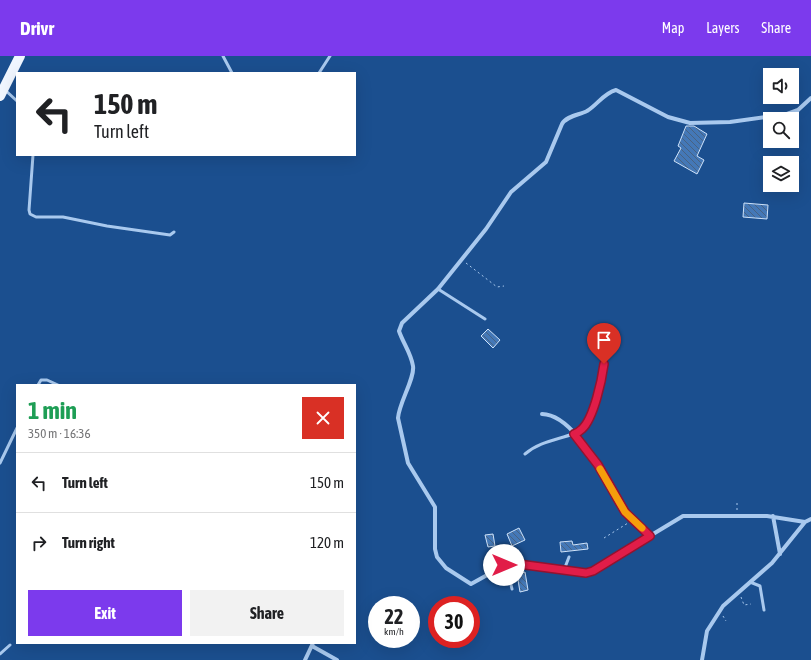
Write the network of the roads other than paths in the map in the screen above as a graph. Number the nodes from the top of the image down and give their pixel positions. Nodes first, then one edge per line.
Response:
1 (20, 56) edge
2 (223, 56) edge
3 (330, 56) edge
4 (231, 72) edge
5 (319, 72) edge
6 (2, 92) edge
7 (811, 98) edge
8 (16, 100) edge
9 (32, 156) edge
10 (174, 232) dead end
11 (438, 289) junction
12 (485, 320) dead end
13 (604, 364) dead end
14 (39, 384) edge
15 (56, 384) edge
16 (542, 414) dead end
17 (16, 430) edge
18 (574, 434) junction
19 (525, 454) dead end
20 (0, 463) edge
21 (773, 516) junction
22 (811, 519) edge
23 (805, 522) junction
24 (650, 536) junction
25 (780, 554) junction
26 (569, 557) dead end
27 (506, 564) junction
28 (564, 570) junction
29 (750, 582) junction
30 (512, 589) dead end
31 (764, 610) dead end
32 (313, 644) edge
33 (10, 645) dead end
34 (0, 654) edge
35 (305, 660) edge
36 (337, 660) edge
37 (702, 660) edge

1 - 6 main road
2 - 4 lane
3 - 5 lane
6 - 8 lane
7 - 11 street
9 - 10 lane
11 - 12 lane
11 - 27 street
13 - 18 lane
14 - 15 lane
16 - 18 street
17 - 20 lane
18 - 19 lane
18 - 24 street
21 - 23 street
21 - 24 street
21 - 25 street
22 - 23 street
23 - 25 street
24 - 28 street
25 - 29 street
26 - 28 lane
27 - 28 street
27 - 30 lane
29 - 31 lane
29 - 37 street
32 - 35 street
32 - 36 street
33 - 34 lane

